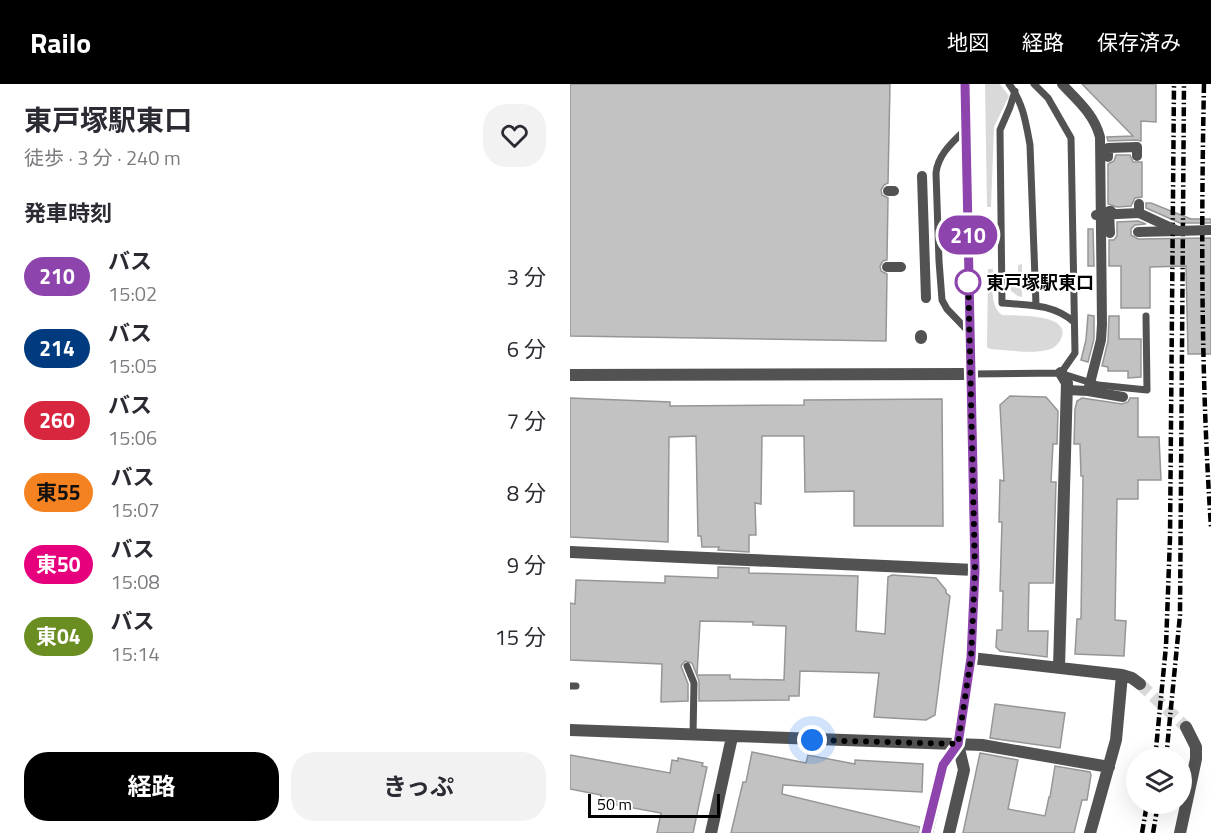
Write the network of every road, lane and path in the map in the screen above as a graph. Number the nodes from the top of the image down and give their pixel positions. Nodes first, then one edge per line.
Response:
1 (965, 84) edge
2 (1010, 84) edge
3 (1034, 84) edge
4 (1062, 84) edge
5 (1015, 91) junction
6 (966, 129) junction
7 (1134, 153) dead end
8 (1110, 154) dead end
9 (922, 176) dead end
10 (1105, 211) junction
11 (1211, 230) edge
12 (1178, 231) junction
13 (1138, 232) dead end
14 (887, 267) dead end
15 (901, 267) dead end
16 (926, 298) dead end
17 (1036, 305) junction
18 (1146, 316) dead end
19 (1074, 322) junction
20 (969, 332) junction
21 (1061, 373) junction
22 (570, 375) edge
23 (970, 375) junction
24 (1089, 388) junction
25 (1067, 390) junction
26 (1123, 397) dead end
27 (570, 552) edge
28 (975, 570) junction
29 (971, 658) junction
30 (687, 666) dead end
31 (1059, 668) junction
32 (1122, 675) junction
33 (1140, 684) tunnel mouth
34 (1186, 727) tunnel mouth
35 (570, 730) edge
36 (693, 735) junction
37 (732, 737) junction
38 (958, 744) junction
39 (1109, 767) junction
40 (711, 833) edge
41 (927, 833) edge
42 (950, 833) edge
43 (1090, 833) edge
44 (1180, 833) edge

1 - 6 street
2 - 5 lane
3 - 19 lane
4 - 10 street
5 - 17 lane
5 - 17 lane
6 - 20 street
6 - 20 lane
7 - 8 street
9 - 16 street
10 - 12 street, bridge
10 - 24 street
11 - 12 street, bridge
12 - 13 street
14 - 15 street
17 - 19 lane
18 - 24 lane
19 - 21 lane
20 - 23 street
21 - 23 lane
21 - 24 lane
21 - 25 street
22 - 23 street
23 - 28 street
24 - 25 street
24 - 26 street
25 - 31 street
27 - 28 street
28 - 29 street
29 - 31 street
29 - 38 street
30 - 36 lane
31 - 32 street
32 - 33 street
32 - 39 street
34 - 44 street
35 - 36 street
36 - 37 street
37 - 38 street
37 - 40 street
38 - 39 street
38 - 41 street
38 - 42 street
39 - 43 street

